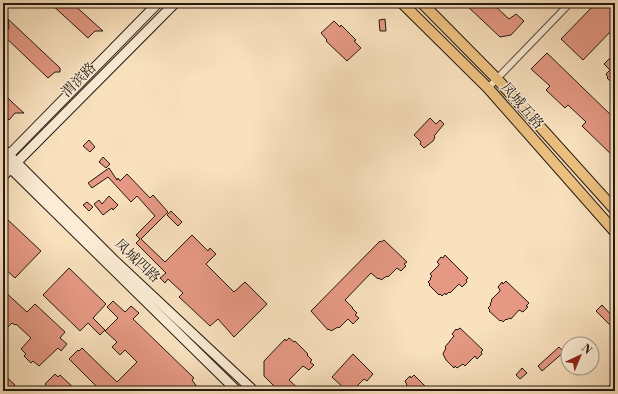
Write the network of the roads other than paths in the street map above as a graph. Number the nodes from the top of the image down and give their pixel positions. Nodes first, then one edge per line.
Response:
1 (158, 3) edge
2 (175, 3) edge
3 (402, 3) edge
4 (422, 3) edge
5 (570, 3) edge
6 (498, 80) junction
7 (488, 88) junction
8 (4, 156) edge
9 (14, 165) junction
10 (3, 176) edge
11 (615, 210) edge
12 (615, 232) edge
13 (615, 388) edge
14 (237, 391) edge
15 (254, 391) edge
16 (612, 391) edge

1 - 8 street, 渭滨路
2 - 9 street, 渭滨路
3 - 7 main road, 凤城五路
4 - 6 main road, 凤城五路
5 - 6 street
6 - 7 street
6 - 11 main road, 凤城五路
7 - 12 main road, 凤城五路
8 - 9 street, 凤城四路
9 - 10 street, 渭滨路
9 - 14 street, 凤城四路
9 - 15 street, 凤城四路
13 - 16 main road

